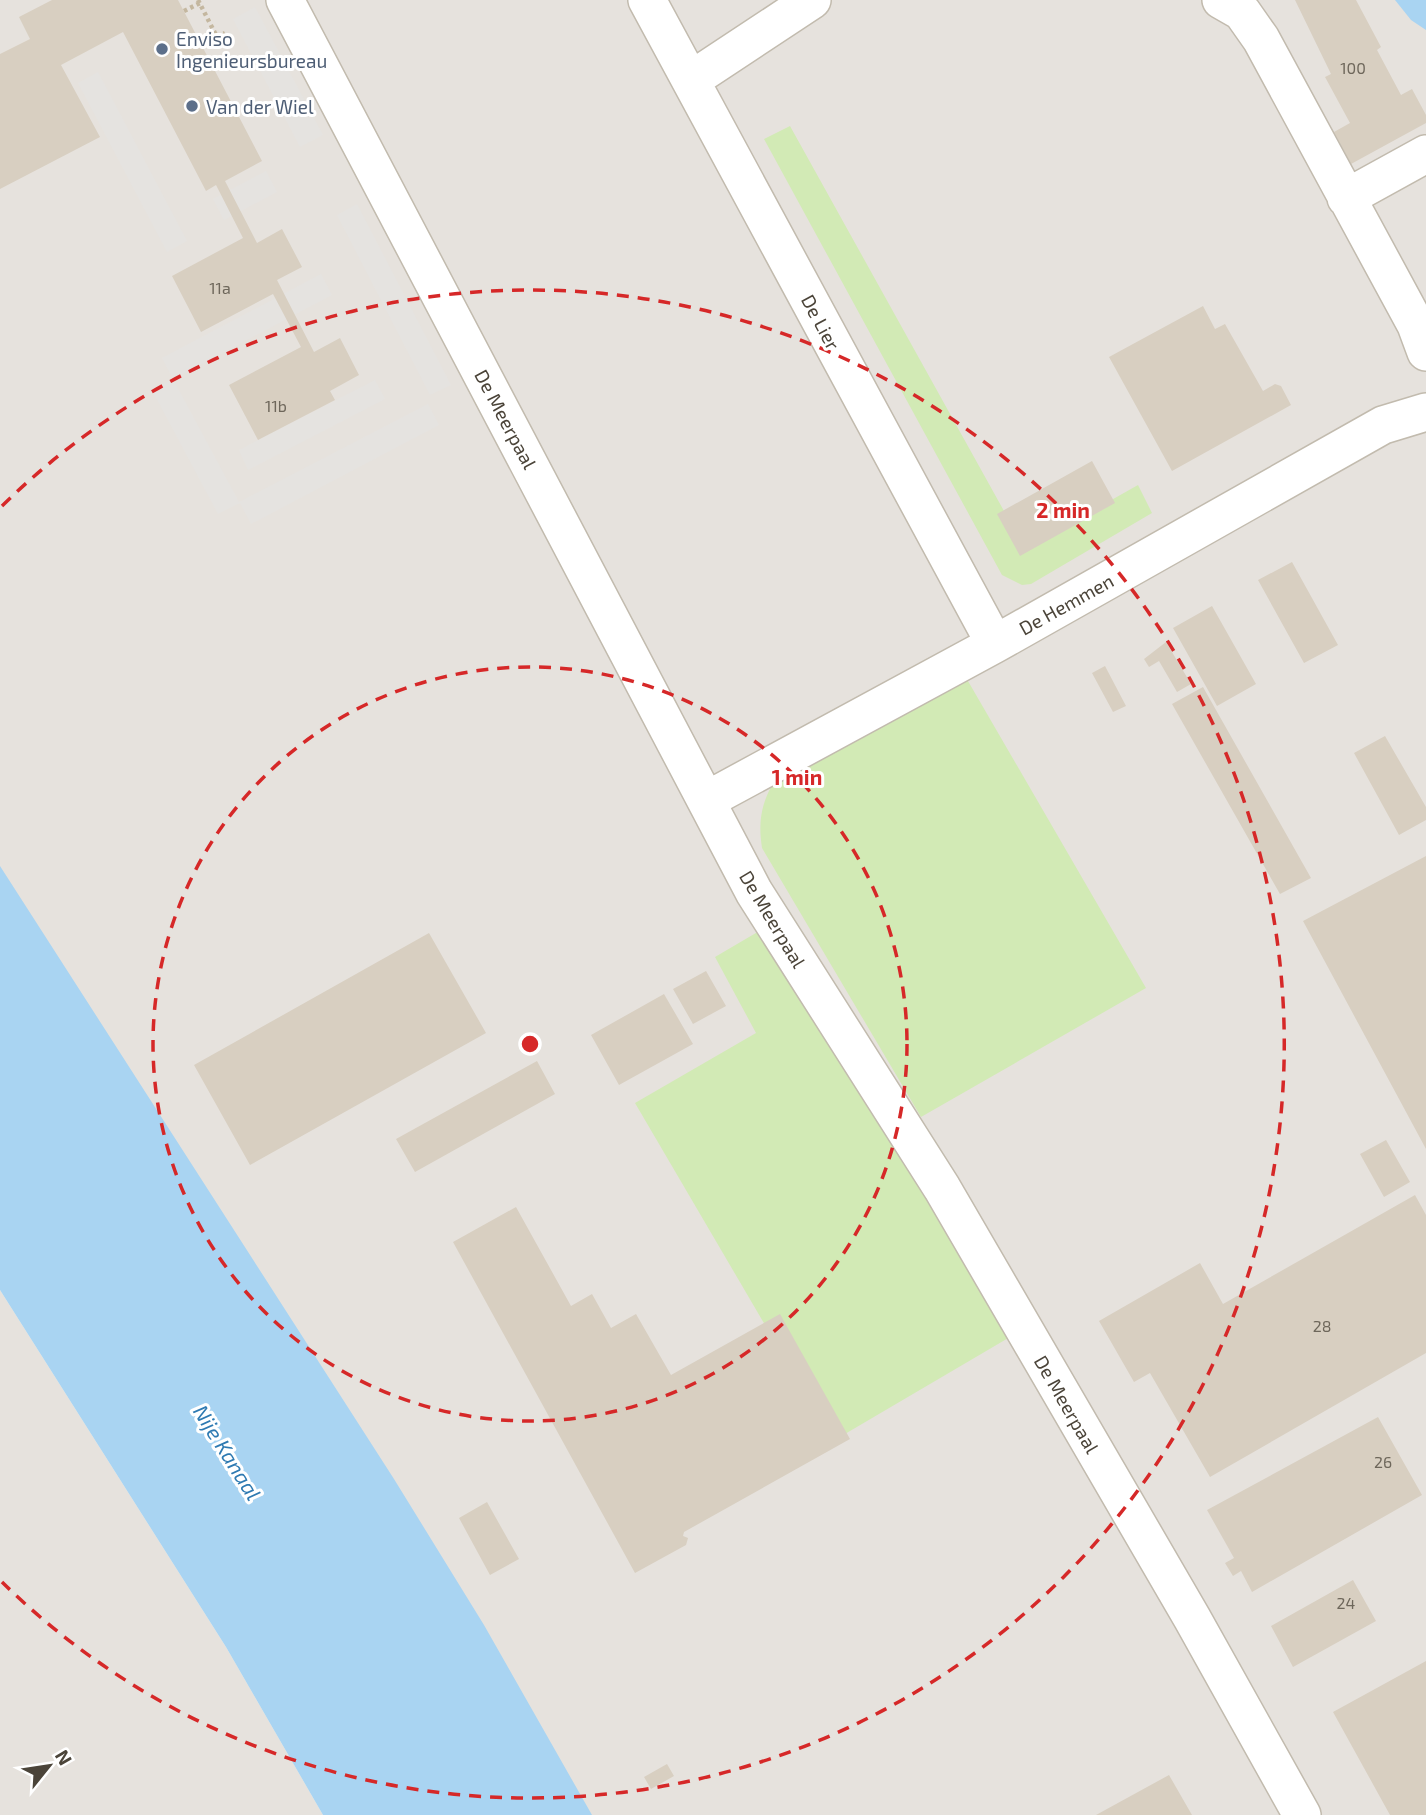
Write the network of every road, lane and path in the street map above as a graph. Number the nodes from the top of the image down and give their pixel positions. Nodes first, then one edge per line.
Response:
1 (285, 0) edge
2 (647, 0) edge
3 (812, 0) edge
4 (199, 2) edge
5 (1238, 4) edge
6 (184, 11) dead end
7 (225, 33) dead end
8 (691, 80) junction
9 (1426, 154) edge
10 (1346, 198) junction
11 (1426, 352) edge
12 (1426, 412) edge
13 (995, 644) junction
14 (707, 800) junction
15 (1302, 1815) edge

1 - 14 street, De Meerpaal
2 - 8 street, De Lier
3 - 8 street
4 - 6 path
4 - 7 path
5 - 10 street
8 - 13 street, De Lier
9 - 10 street
10 - 11 street
12 - 13 street, De Hemmen
13 - 14 street, De Hemmen
14 - 15 street, De Meerpaal

